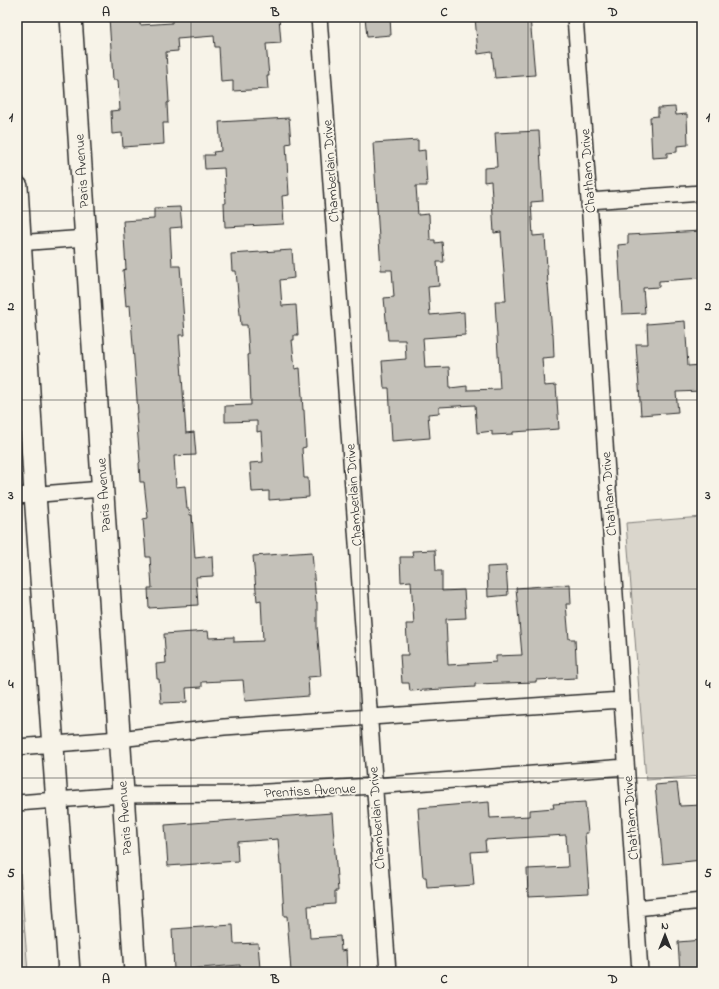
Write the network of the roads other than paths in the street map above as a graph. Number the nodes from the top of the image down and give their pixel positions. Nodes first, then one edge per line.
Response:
1 (71, 17) edge
2 (318, 17) edge
3 (575, 17) edge
4 (17, 187) edge
5 (702, 193) edge
6 (589, 201) junction
7 (86, 238) junction
8 (19, 242) edge
9 (102, 490) junction
10 (26, 495) edge
11 (622, 700) junction
12 (369, 717) junction
13 (119, 739) junction
14 (52, 744) junction
15 (17, 746) edge
16 (626, 767) junction
17 (374, 786) junction
18 (122, 795) junction
19 (56, 800) junction
20 (17, 803) edge
21 (702, 901) edge
22 (636, 908) junction
23 (69, 972) edge
24 (135, 972) edge
25 (388, 972) edge
26 (640, 972) edge

1 - 7 street, Paris Avenue
2 - 12 street, Chamberlain Drive
3 - 6 street, Chatham Drive
4 - 8 street
5 - 6 street
6 - 11 street, Chatham Drive
7 - 8 street
7 - 9 street, Paris Avenue
8 - 10 street
9 - 10 street
9 - 13 street, Paris Avenue
10 - 14 street
11 - 12 street
11 - 16 street, Chatham Drive
12 - 13 street
12 - 17 street, Chamberlain Drive
13 - 14 street
13 - 18 street, Paris Avenue
14 - 15 street
14 - 19 street
16 - 17 street, Prentiss Avenue
16 - 22 street, Chatham Drive
17 - 18 street, Prentiss Avenue
17 - 25 street, Chamberlain Drive
18 - 19 street, Prentiss Avenue
18 - 24 street, Paris Avenue
19 - 20 street, Prentiss Avenue
19 - 23 street
21 - 22 street
22 - 26 street, Chatham Drive

